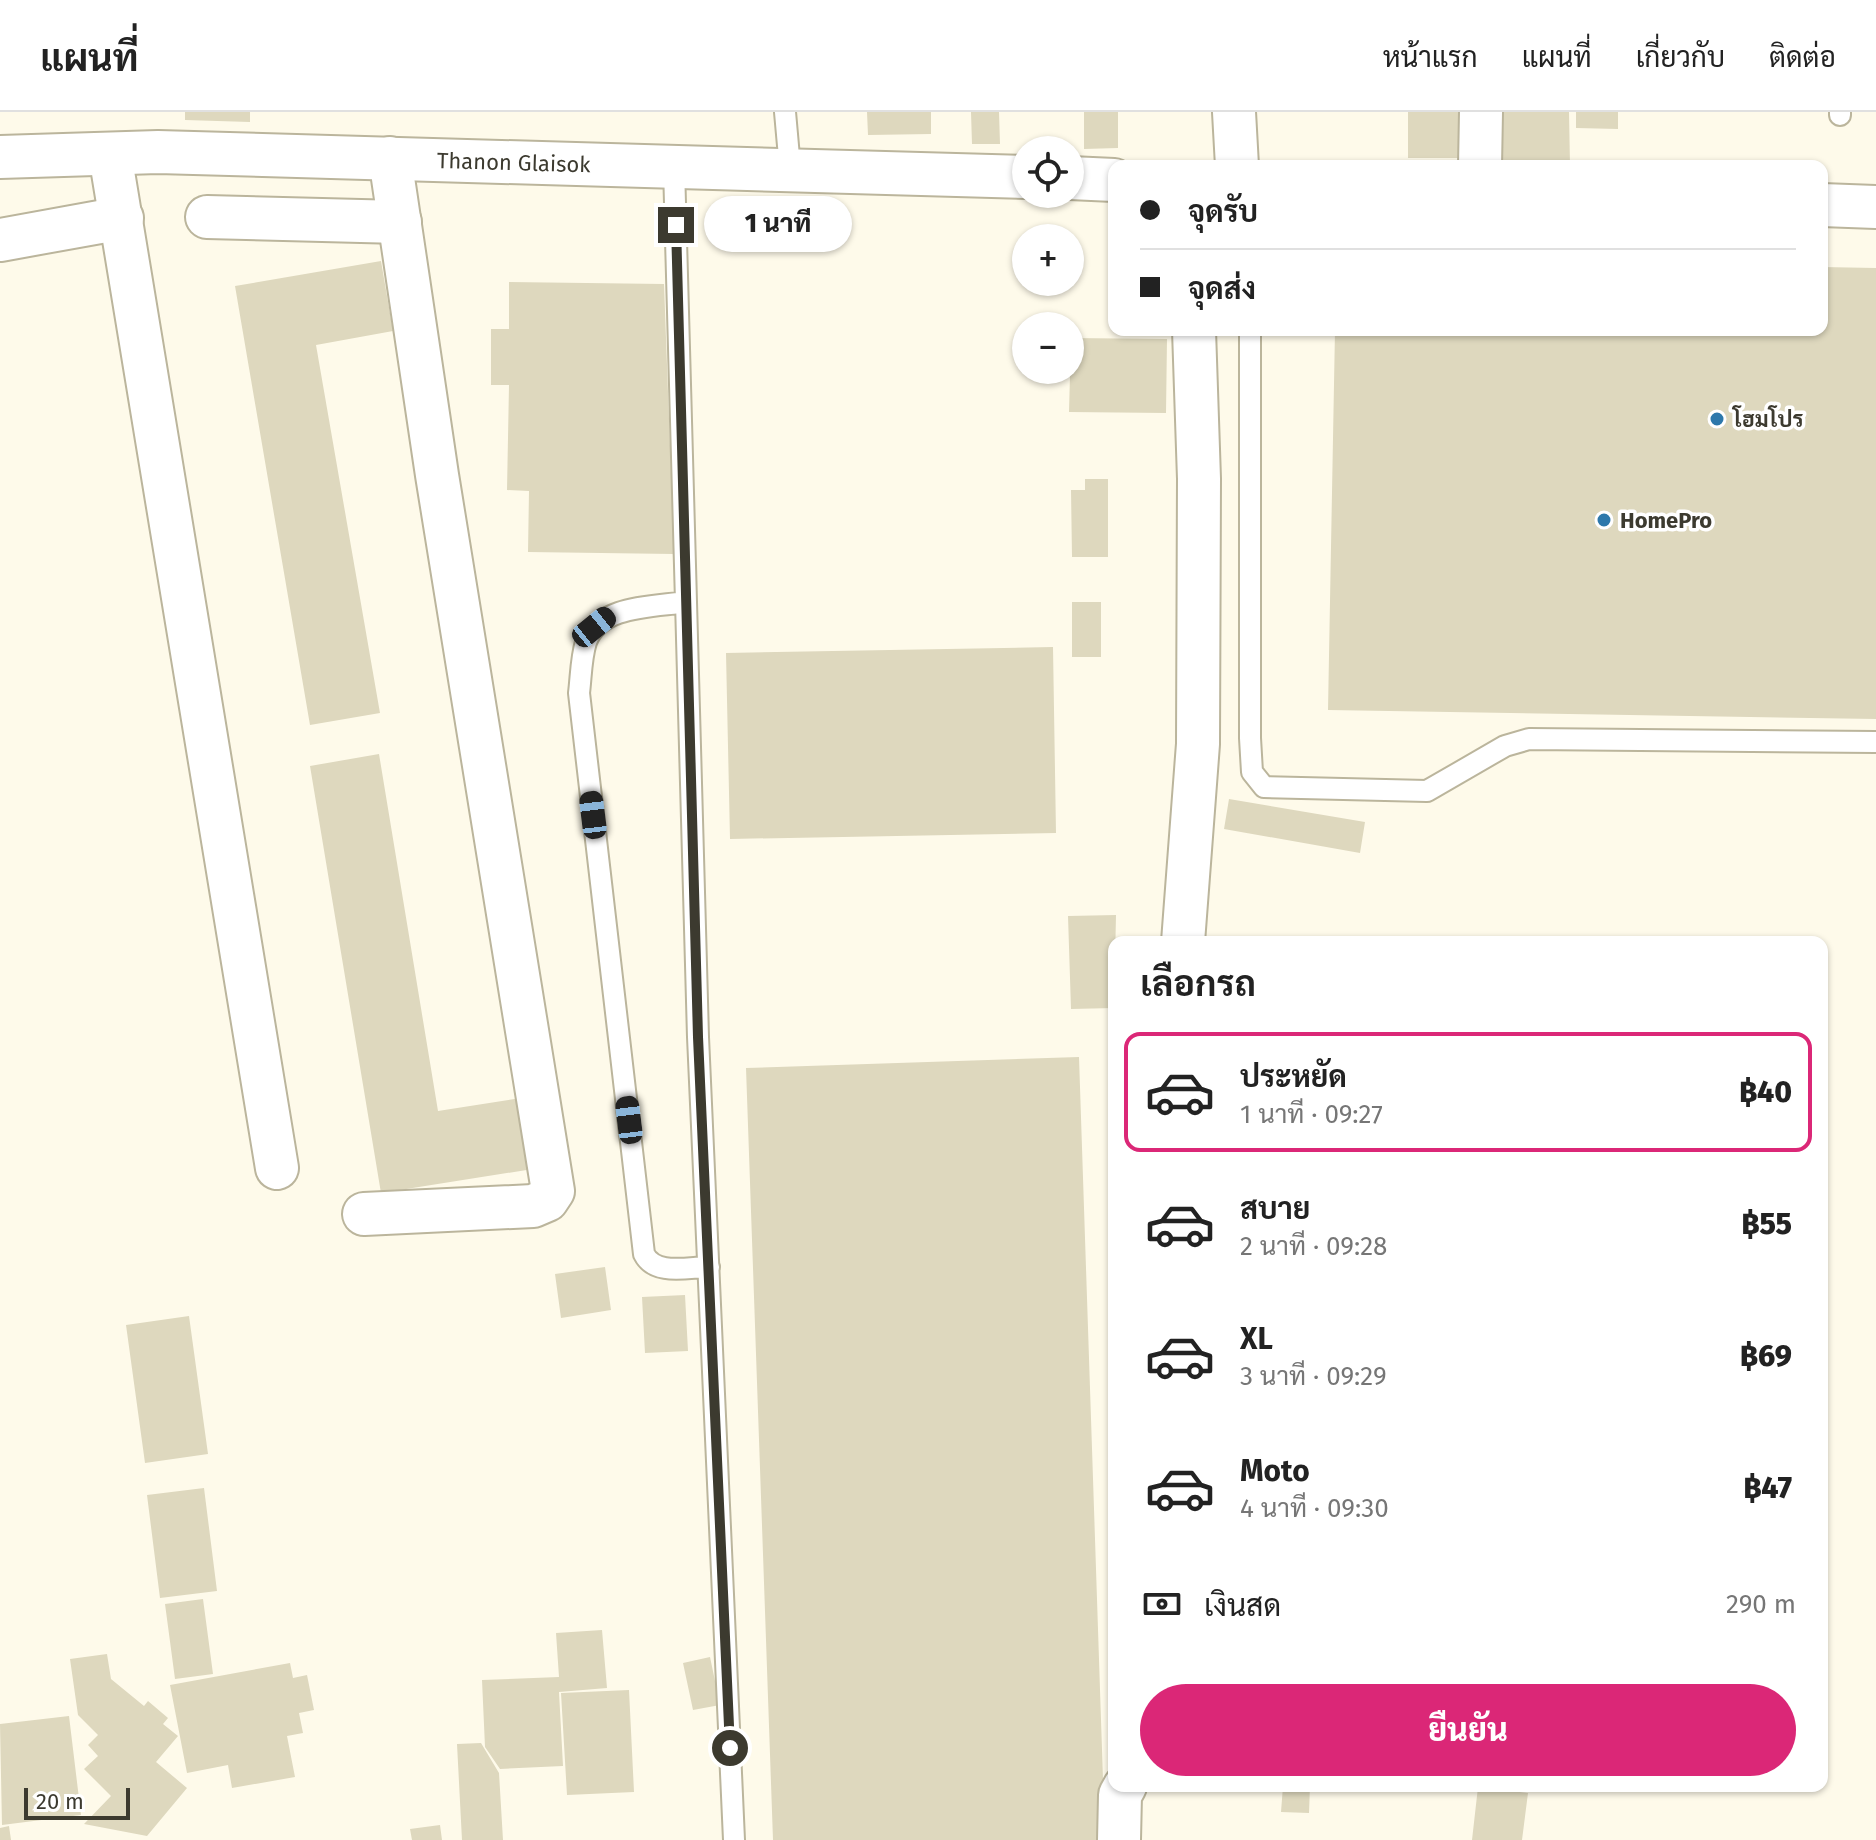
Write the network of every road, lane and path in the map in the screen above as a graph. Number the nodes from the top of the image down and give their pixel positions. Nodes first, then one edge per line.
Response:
1 (785, 112) edge
2 (1234, 112) edge
3 (1481, 112) edge
4 (110, 154) junction
5 (0, 157) edge
6 (390, 158) junction
7 (1237, 160) edge
8 (1480, 160) edge
9 (674, 167) junction
10 (790, 168) junction
11 (1012, 176) edge
12 (1084, 179) edge
13 (1108, 180) edge
14 (1828, 205) edge
15 (1876, 207) edge
16 (207, 217) dead end
17 (122, 218) junction
18 (400, 222) junction
19 (0, 240) edge
20 (1194, 336) edge
21 (1250, 336) edge
22 (686, 602) junction
23 (1876, 742) edge
24 (1183, 936) edge
25 (277, 1168) dead end
26 (364, 1214) dead end
27 (709, 1267) junction
28 (1122, 1792) edge
29 (734, 1840) edge
30 (1119, 1840) edge

1 - 10 lane
2 - 7 street
3 - 8 street
4 - 5 street, Thanon Glaisok
4 - 6 street, Thanon Glaisok
4 - 17 street
6 - 9 street, Thanon Glaisok
6 - 18 street
9 - 10 street, Thanon Glaisok
9 - 22 lane
10 - 11 street, Thanon Glaisok
12 - 13 street
14 - 15 street
16 - 18 street
17 - 19 street
17 - 25 street
18 - 26 street
20 - 24 street
21 - 23 lane
22 - 27 lane
22 - 27 lane
27 - 29 lane
28 - 30 street

